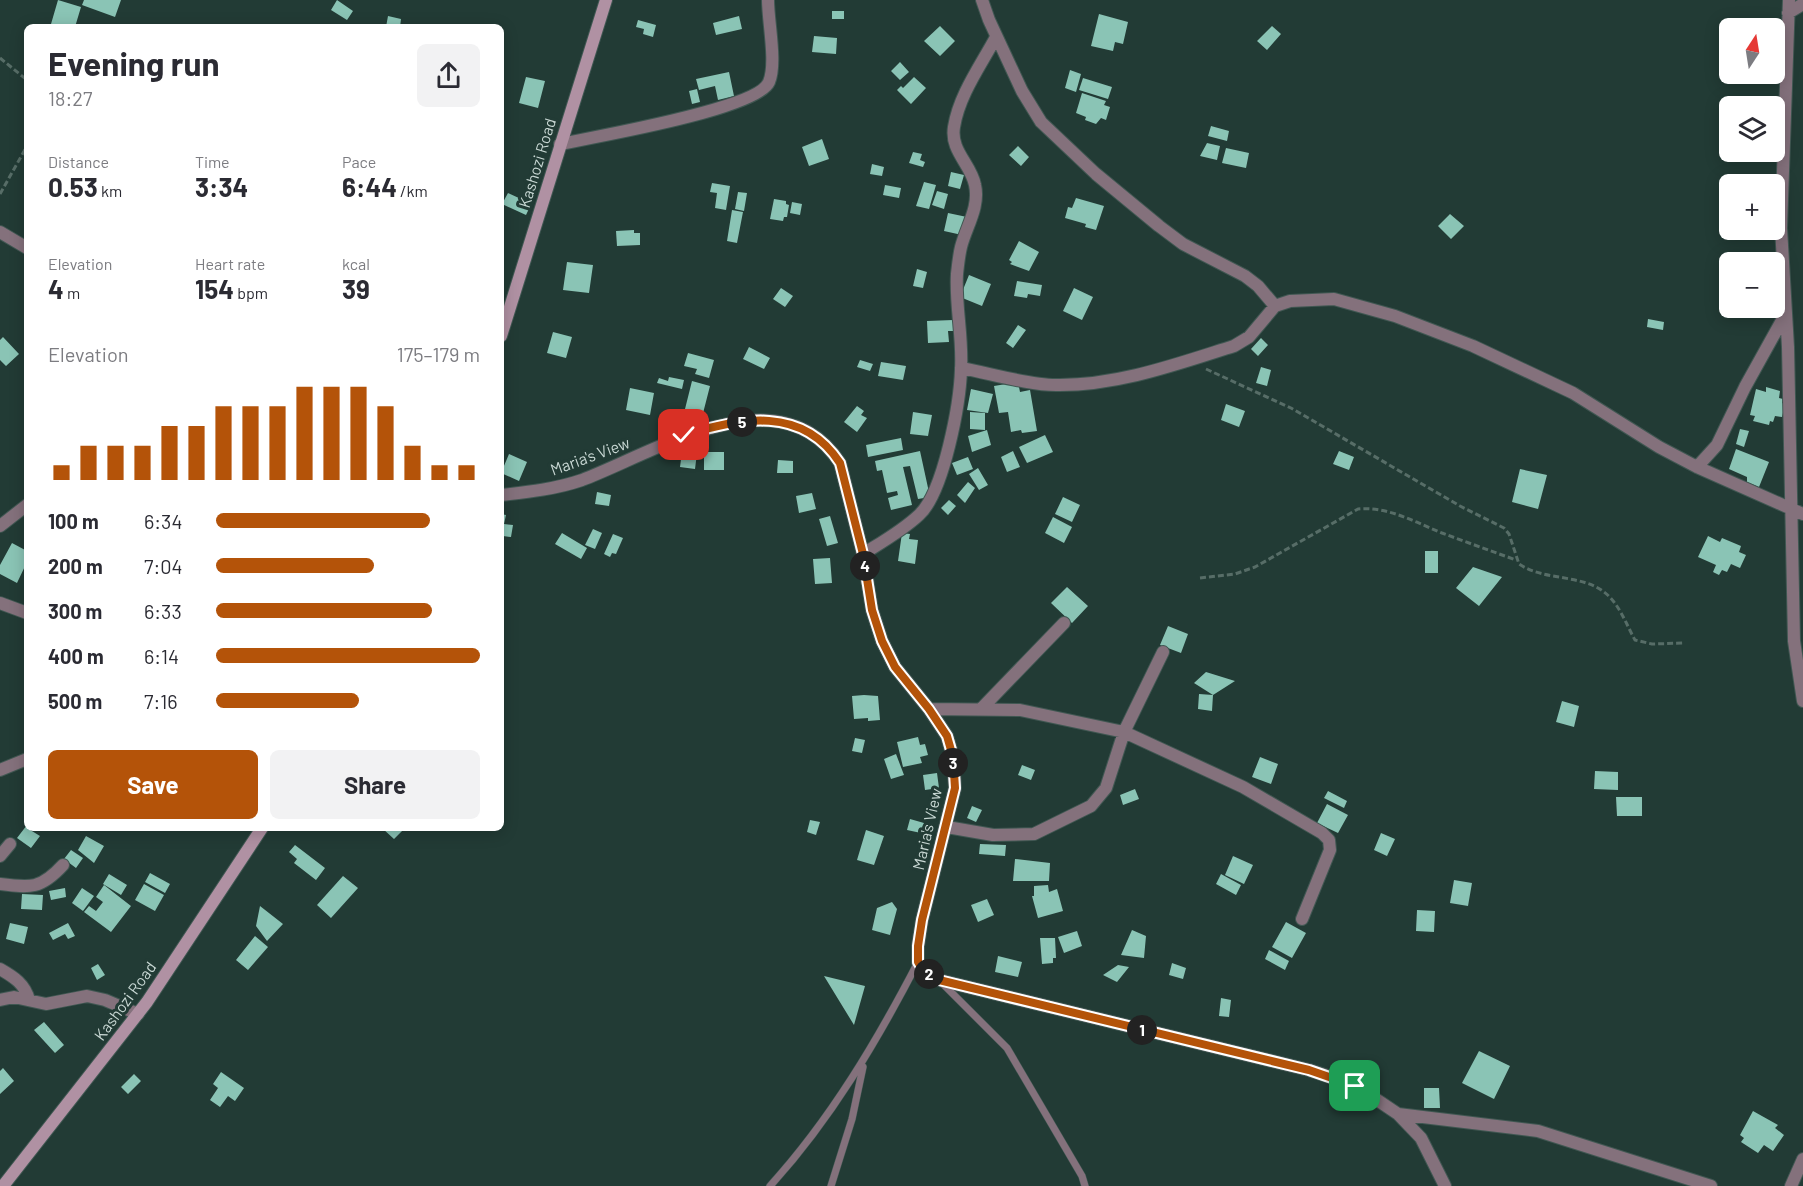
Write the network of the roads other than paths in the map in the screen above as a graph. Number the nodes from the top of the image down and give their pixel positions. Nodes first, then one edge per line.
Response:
1 (606, 0) edge
2 (768, 0) edge
3 (982, 0) edge
4 (1803, 4) edge
5 (1789, 6) edge
6 (996, 37) junction
7 (560, 144) junction
8 (0, 232) edge
9 (24, 246) edge
10 (1782, 252) edge
11 (1275, 306) junction
12 (1785, 314) edge
13 (1783, 318) edge
14 (504, 326) edge
15 (961, 368) junction
16 (1697, 468) junction
17 (504, 495) edge
18 (24, 507) edge
19 (1790, 508) junction
20 (1803, 514) edge
21 (0, 526) edge
22 (863, 554) junction
23 (0, 603) edge
24 (24, 612) edge
25 (1064, 623) dead end
26 (1163, 652) dead end
27 (1803, 701) edge
28 (982, 708) junction
29 (929, 709) junction
30 (1124, 732) junction
31 (24, 760) edge
32 (0, 770) edge
33 (946, 827) junction
34 (260, 831) edge
35 (10, 844) dead end
36 (0, 856) edge
37 (63, 865) dead end
38 (0, 884) edge
39 (1302, 919) dead end
40 (918, 962) junction
41 (0, 969) edge
42 (939, 980) junction
43 (0, 1000) edge
44 (29, 1000) junction
45 (138, 1014) junction
46 (864, 1062) junction
47 (1398, 1114) junction
48 (1803, 1159) edge
49 (3, 1186) edge
50 (770, 1186) edge
51 (831, 1186) edge
52 (1085, 1186) edge
53 (1445, 1186) edge
54 (1712, 1186) edge
55 (1791, 1186) edge

1 - 7 main road, Kashozi Road
2 - 7 street
3 - 6 street
4 - 5 street
5 - 10 street
6 - 11 street
6 - 15 street
7 - 14 main road, Kashozi Road
8 - 9 street
11 - 15 street
11 - 16 street
12 - 19 street
13 - 16 street
15 - 22 street
16 - 19 street
17 - 22 street, Maria's View
18 - 21 street
19 - 20 street
19 - 27 street
22 - 29 street, Maria's View
23 - 24 street
25 - 28 street
26 - 30 street
28 - 29 street
28 - 30 street
29 - 33 street, Maria's View
30 - 33 street
30 - 39 street
31 - 32 street
33 - 40 street, Maria's View
34 - 45 main road, Kashozi Road
35 - 36 street
37 - 38 street
40 - 42 street
40 - 46 lane
41 - 44 street
42 - 47 street
42 - 52 lane
43 - 44 street
44 - 45 street
45 - 49 main road, Kashozi Road
46 - 50 lane
46 - 51 lane
47 - 53 street
47 - 54 street
48 - 55 street

